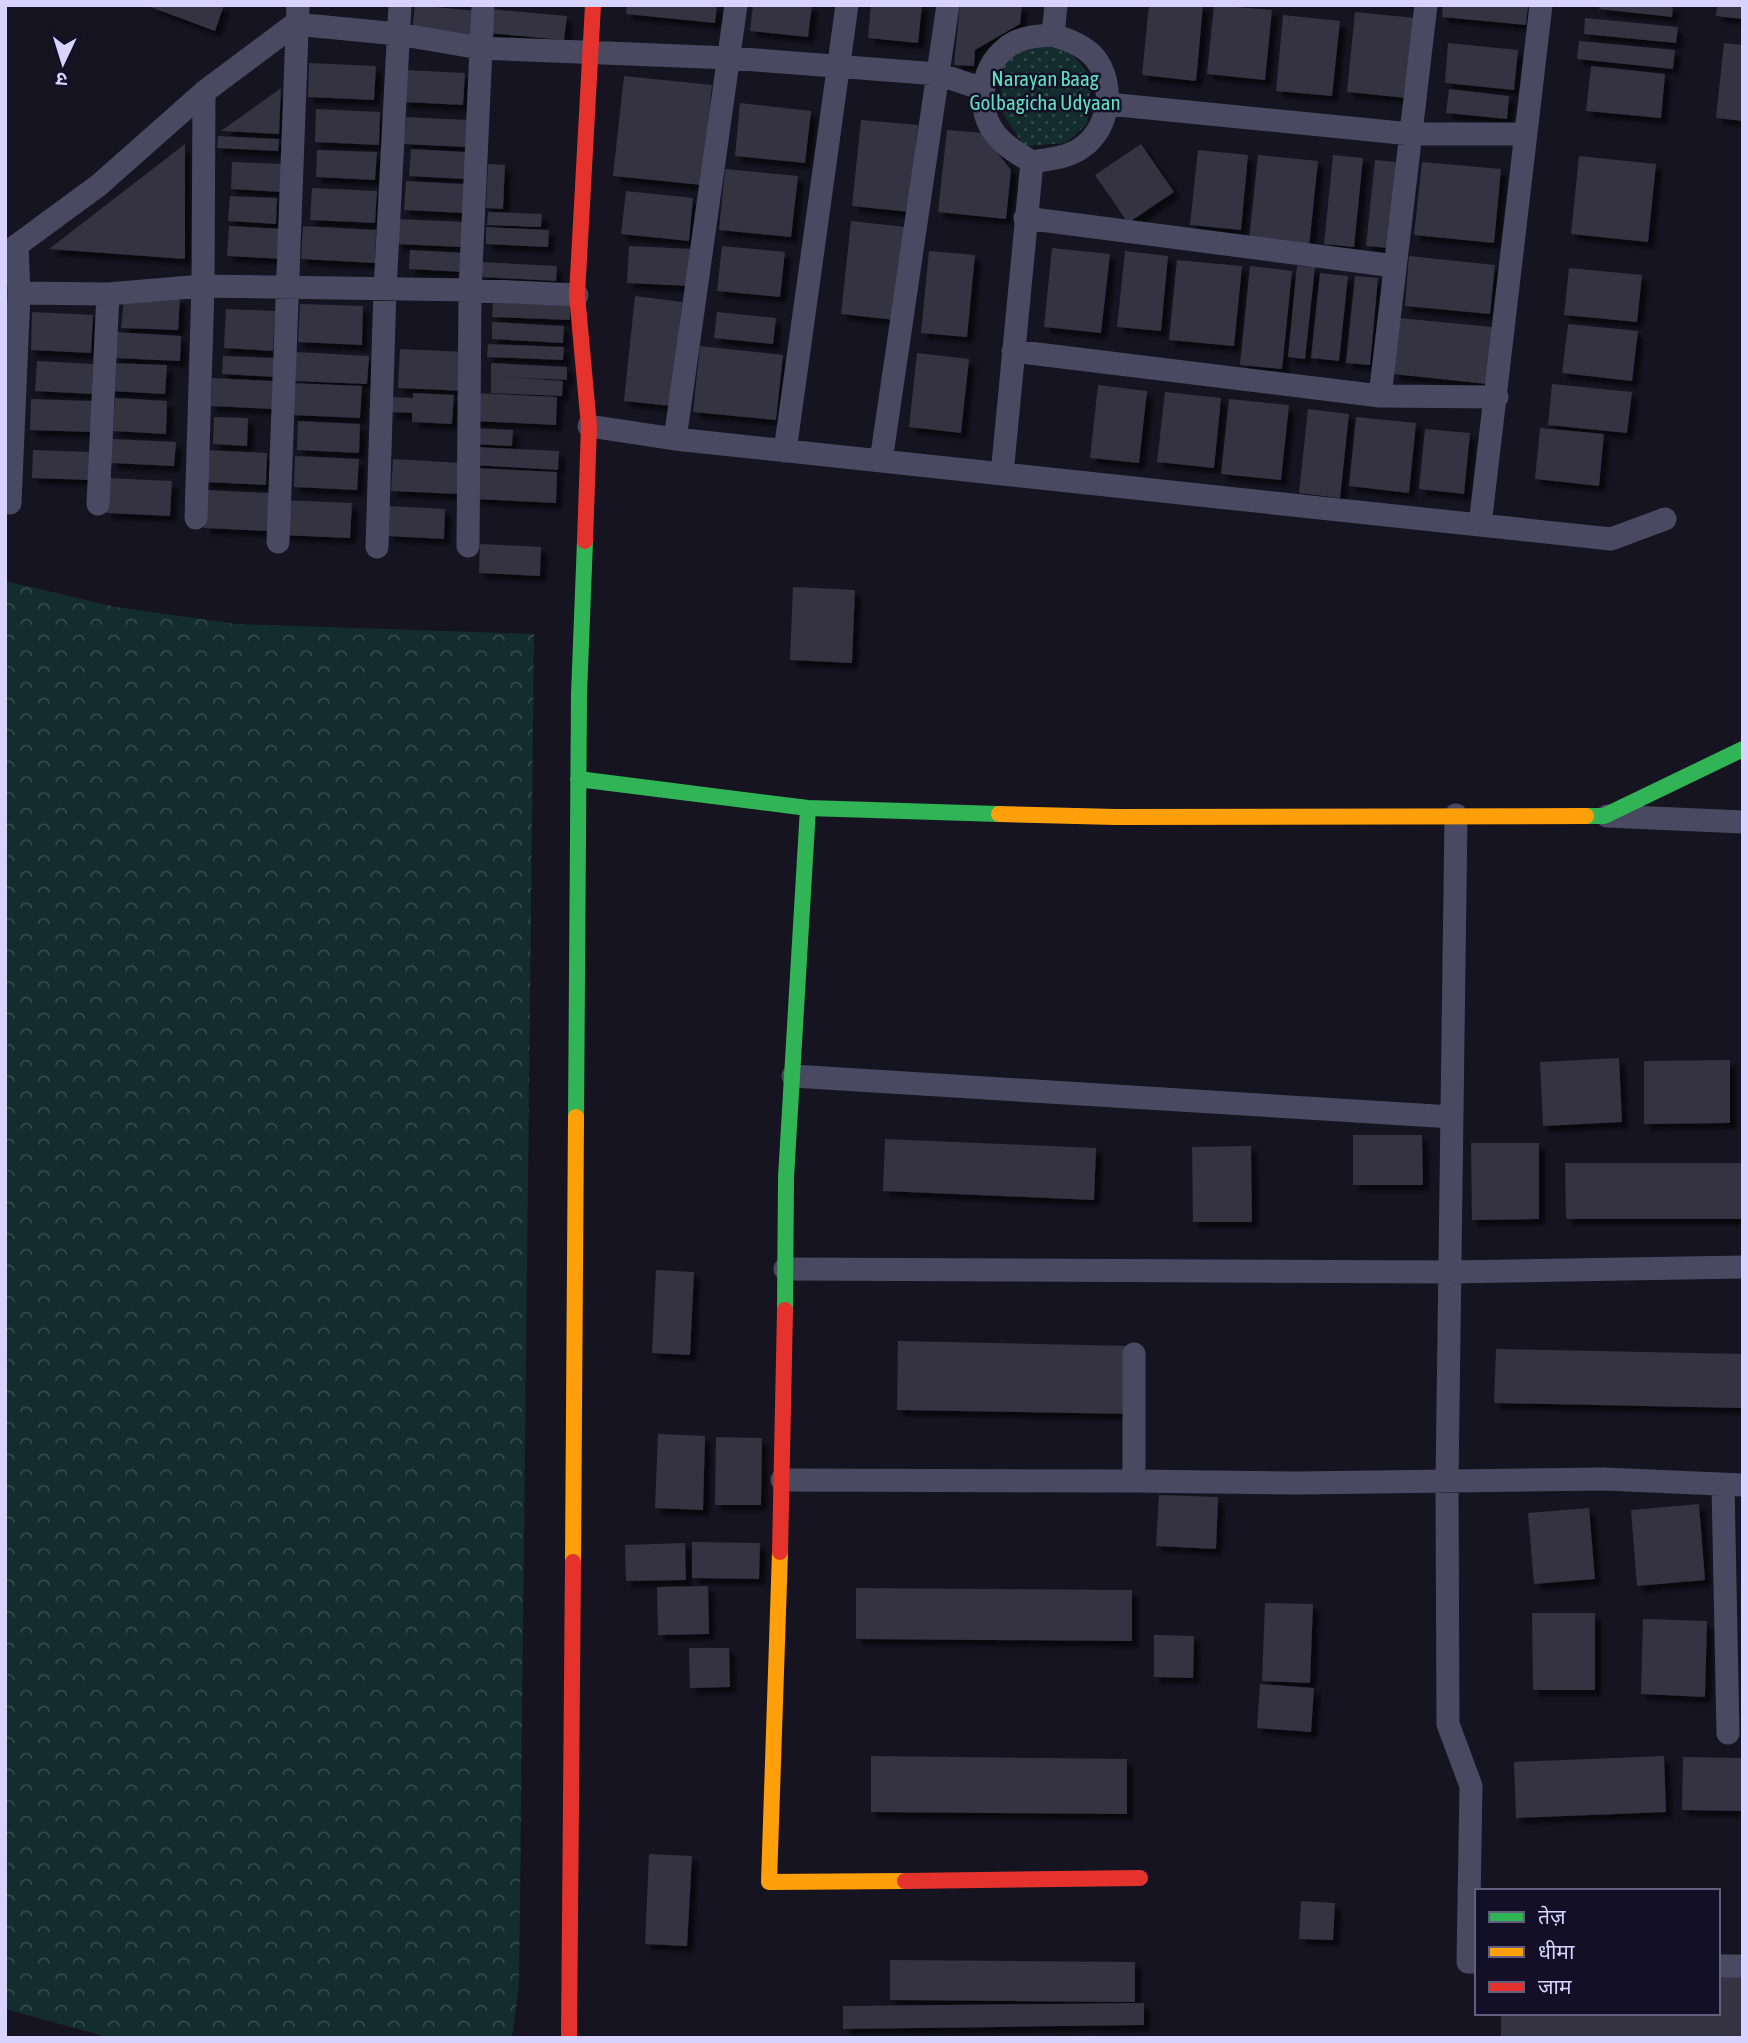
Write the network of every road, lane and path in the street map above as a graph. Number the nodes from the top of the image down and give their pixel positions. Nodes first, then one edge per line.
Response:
1 (400, 5) edge
2 (483, 5) edge
3 (593, 5) edge
4 (736, 5) edge
5 (847, 5) edge
6 (948, 5) edge
7 (1056, 5) edge
8 (1541, 5) edge
9 (1421, 6) edge
10 (296, 14) edge
11 (398, 34) junction
12 (1053, 35) junction
13 (480, 48) junction
14 (589, 52) junction
15 (730, 58) junction
16 (839, 67) junction
17 (938, 74) junction
18 (983, 89) junction
19 (204, 92) junction
20 (1108, 104) junction
21 (1411, 134) junction
22 (1525, 134) junction
23 (1032, 162) junction
24 (1025, 218) junction
25 (11, 250) edge
26 (1395, 266) junction
27 (203, 286) junction
28 (288, 287) junction
29 (385, 290) junction
30 (470, 290) junction
31 (19, 293) junction
32 (107, 294) junction
33 (577, 295) junction
34 (1013, 351) junction
35 (1380, 396) junction
36 (1497, 397) junction
37 (589, 426) junction
38 (675, 439) junction
39 (785, 451) junction
40 (881, 461) junction
41 (1002, 474) junction
42 (10, 503) dead end
43 (98, 504) dead end
44 (195, 518) dead end
45 (1665, 519) dead end
46 (1480, 525) junction
47 (278, 542) dead end
48 (468, 547) dead end
49 (377, 548) dead end
50 (1743, 749) edge
51 (578, 779) junction
52 (808, 808) junction
53 (1456, 815) junction
54 (1604, 816) junction
55 (1743, 822) edge
56 (793, 1076) junction
57 (1452, 1117) junction
58 (1743, 1267) edge
59 (785, 1269) junction
60 (1450, 1272) junction
61 (1134, 1354) dead end
62 (782, 1480) junction
63 (1134, 1481) junction
64 (1447, 1482) junction
65 (1733, 1485) edge
66 (1728, 1733) dead end
67 (1140, 1878) dead end
68 (1475, 1962) edge
69 (1720, 1966) edge
70 (1743, 1966) edge
71 (569, 2038) edge

1 - 11 street
2 - 13 street
3 - 14 street
4 - 15 street
5 - 16 street
6 - 17 street
7 - 12 street
8 - 22 street
9 - 21 street
10 - 11 street
10 - 19 street
10 - 28 street
11 - 13 street
11 - 29 street
12 - 18 street
12 - 20 street
13 - 14 street
13 - 30 street
14 - 15 street
14 - 33 street
15 - 16 street
15 - 38 street
16 - 17 street
16 - 39 street
17 - 18 street
17 - 40 street
18 - 23 street
19 - 25 street
19 - 27 street
20 - 21 street
20 - 23 street
21 - 22 street
21 - 26 street
22 - 36 street
23 - 24 street
24 - 26 street
24 - 34 street
25 - 31 street
26 - 35 street
27 - 28 street
27 - 32 street
27 - 44 street
28 - 29 street
28 - 47 street
29 - 30 street
29 - 49 street
30 - 33 street
30 - 48 street
31 - 32 street
31 - 42 street
32 - 43 street
33 - 37 street
34 - 35 street
34 - 41 street
35 - 36 street
36 - 46 street
37 - 38 street
37 - 51 street
38 - 39 street
39 - 40 street
40 - 41 street
41 - 46 street
45 - 46 street
50 - 54 street
51 - 52 street
51 - 71 street
52 - 53 street
52 - 56 street
53 - 54 street
53 - 57 street
54 - 55 street
56 - 57 street
56 - 59 street
57 - 60 street
58 - 60 street
59 - 60 street
59 - 62 street
60 - 64 street
61 - 63 street
62 - 63 street
62 - 67 street
63 - 64 street
64 - 65 street
64 - 68 street
65 - 66 street
69 - 70 street

